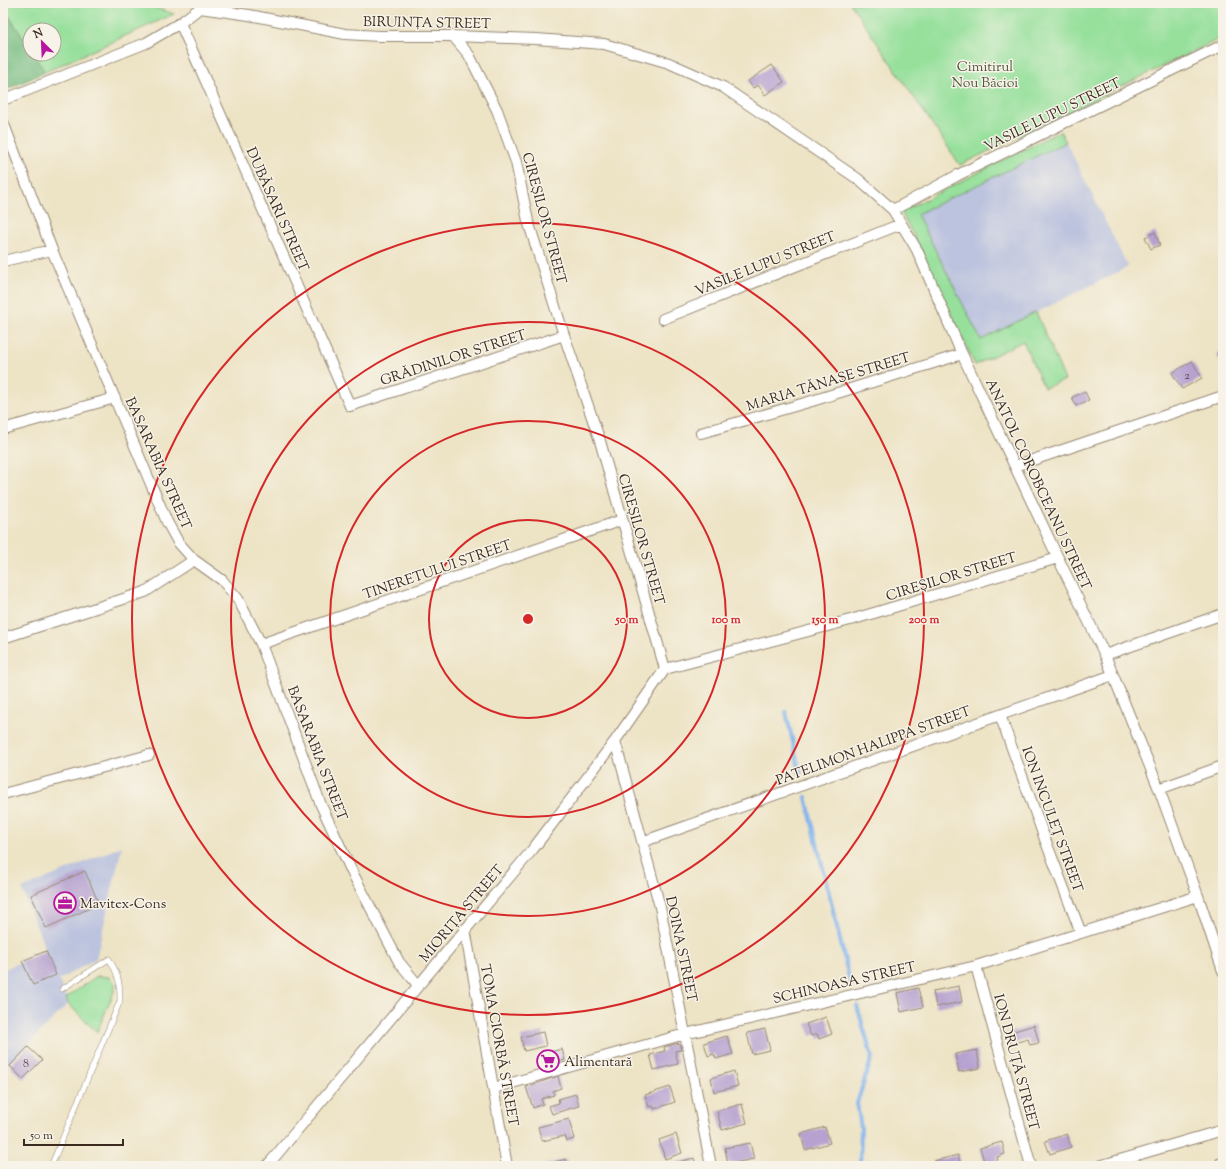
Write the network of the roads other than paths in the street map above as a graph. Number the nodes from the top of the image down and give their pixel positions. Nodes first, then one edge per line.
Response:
1 (180, 23) junction
2 (453, 36) junction
3 (1223, 45) edge
4 (723, 88) joint
5 (3, 100) edge
6 (3, 122) edge
7 (893, 210) junction
8 (901, 224) junction
9 (52, 250) junction
10 (3, 262) edge
11 (662, 319) dead end
12 (564, 336) junction
13 (962, 354) junction
14 (1223, 396) edge
15 (115, 398) junction
16 (350, 406) joint
17 (3, 429) edge
18 (701, 433) dead end
19 (1014, 466) junction
20 (622, 520) junction
21 (1058, 558) junction
22 (194, 560) junction
23 (1223, 614) edge
24 (3, 638) edge
25 (261, 644) junction
26 (1105, 655) junction
27 (665, 669) junction
28 (1113, 676) junction
29 (1000, 715) junction
30 (615, 741) junction
31 (149, 755) dead end
32 (1223, 766) edge
33 (1159, 790) junction
34 (3, 794) edge
35 (642, 842) junction
36 (1198, 896) junction
37 (465, 929) junction
38 (1081, 933) junction
39 (976, 966) junction
40 (1223, 971) edge
41 (418, 985) junction
42 (62, 989) dead end
43 (684, 1034) junction
44 (494, 1088) junction
45 (1223, 1130) edge
46 (51, 1166) edge
47 (267, 1166) edge
48 (507, 1166) edge
49 (711, 1166) edge
50 (1031, 1166) edge
51 (1099, 1166) edge

1 - 2 street, BIRUINȚA STREET
1 - 5 street, BIRUINȚA STREET
1 - 16 street, DUBĂSARI STREET
2 - 4 street, BIRUINȚA STREET
2 - 12 street, CIREȘILOR STREET
3 - 7 street, VASILE LUPU STREET
4 - 7 street, ANATOL COROBCEANU STREET
6 - 9 street, BASARABIA STREET
7 - 8 street, ANATOL COROBCEANU STREET
8 - 11 street, VASILE LUPU STREET
8 - 13 street, ANATOL COROBCEANU STREET
9 - 10 street
9 - 15 street, BASARABIA STREET
12 - 16 street, GRĂDINILOR STREET
12 - 20 street, CIREȘILOR STREET
13 - 18 street, MARIA TĂNASE STREET
13 - 19 street, ANATOL COROBCEANU STREET
14 - 19 street
15 - 17 street
15 - 22 street, BASARABIA STREET
19 - 21 street, ANATOL COROBCEANU STREET
20 - 25 street, TINERETULUI STREET
20 - 27 street, CIREȘILOR STREET
21 - 26 street, ANATOL COROBCEANU STREET
21 - 27 street, CIREȘILOR STREET
22 - 24 street
22 - 25 street, BASARABIA STREET
23 - 26 street
25 - 41 street, BASARABIA STREET
26 - 28 street, ANATOL COROBCEANU STREET
27 - 30 street, MIORIȚA STREET
28 - 29 street, PATELIMON HALIPPA STREET
28 - 33 street, ANATOL COROBCEANU STREET
29 - 35 street, PATELIMON HALIPPA STREET
29 - 38 street, ION INCULEȚ STREET
30 - 35 street, DOINA STREET
30 - 37 street, MIORIȚA STREET
31 - 34 street
32 - 33 street
33 - 36 street, ANATOL COROBCEANU STREET
35 - 43 street, DOINA STREET
36 - 38 street, SCHINOASA STREET
36 - 40 street, ANATOL COROBCEANU STREET
37 - 41 street, MIORIȚA STREET
37 - 44 street, TOMA CIORBĂ STREET
38 - 39 street, SCHINOASA STREET
39 - 43 street, SCHINOASA STREET
39 - 50 street, ION DRUȚĂ STREET
41 - 47 street, MIORIȚA STREET
42 - 46 lane
43 - 44 street, SCHINOASA STREET
43 - 49 street, DOINA STREET
44 - 48 street, TOMA CIORBĂ STREET
45 - 51 street

